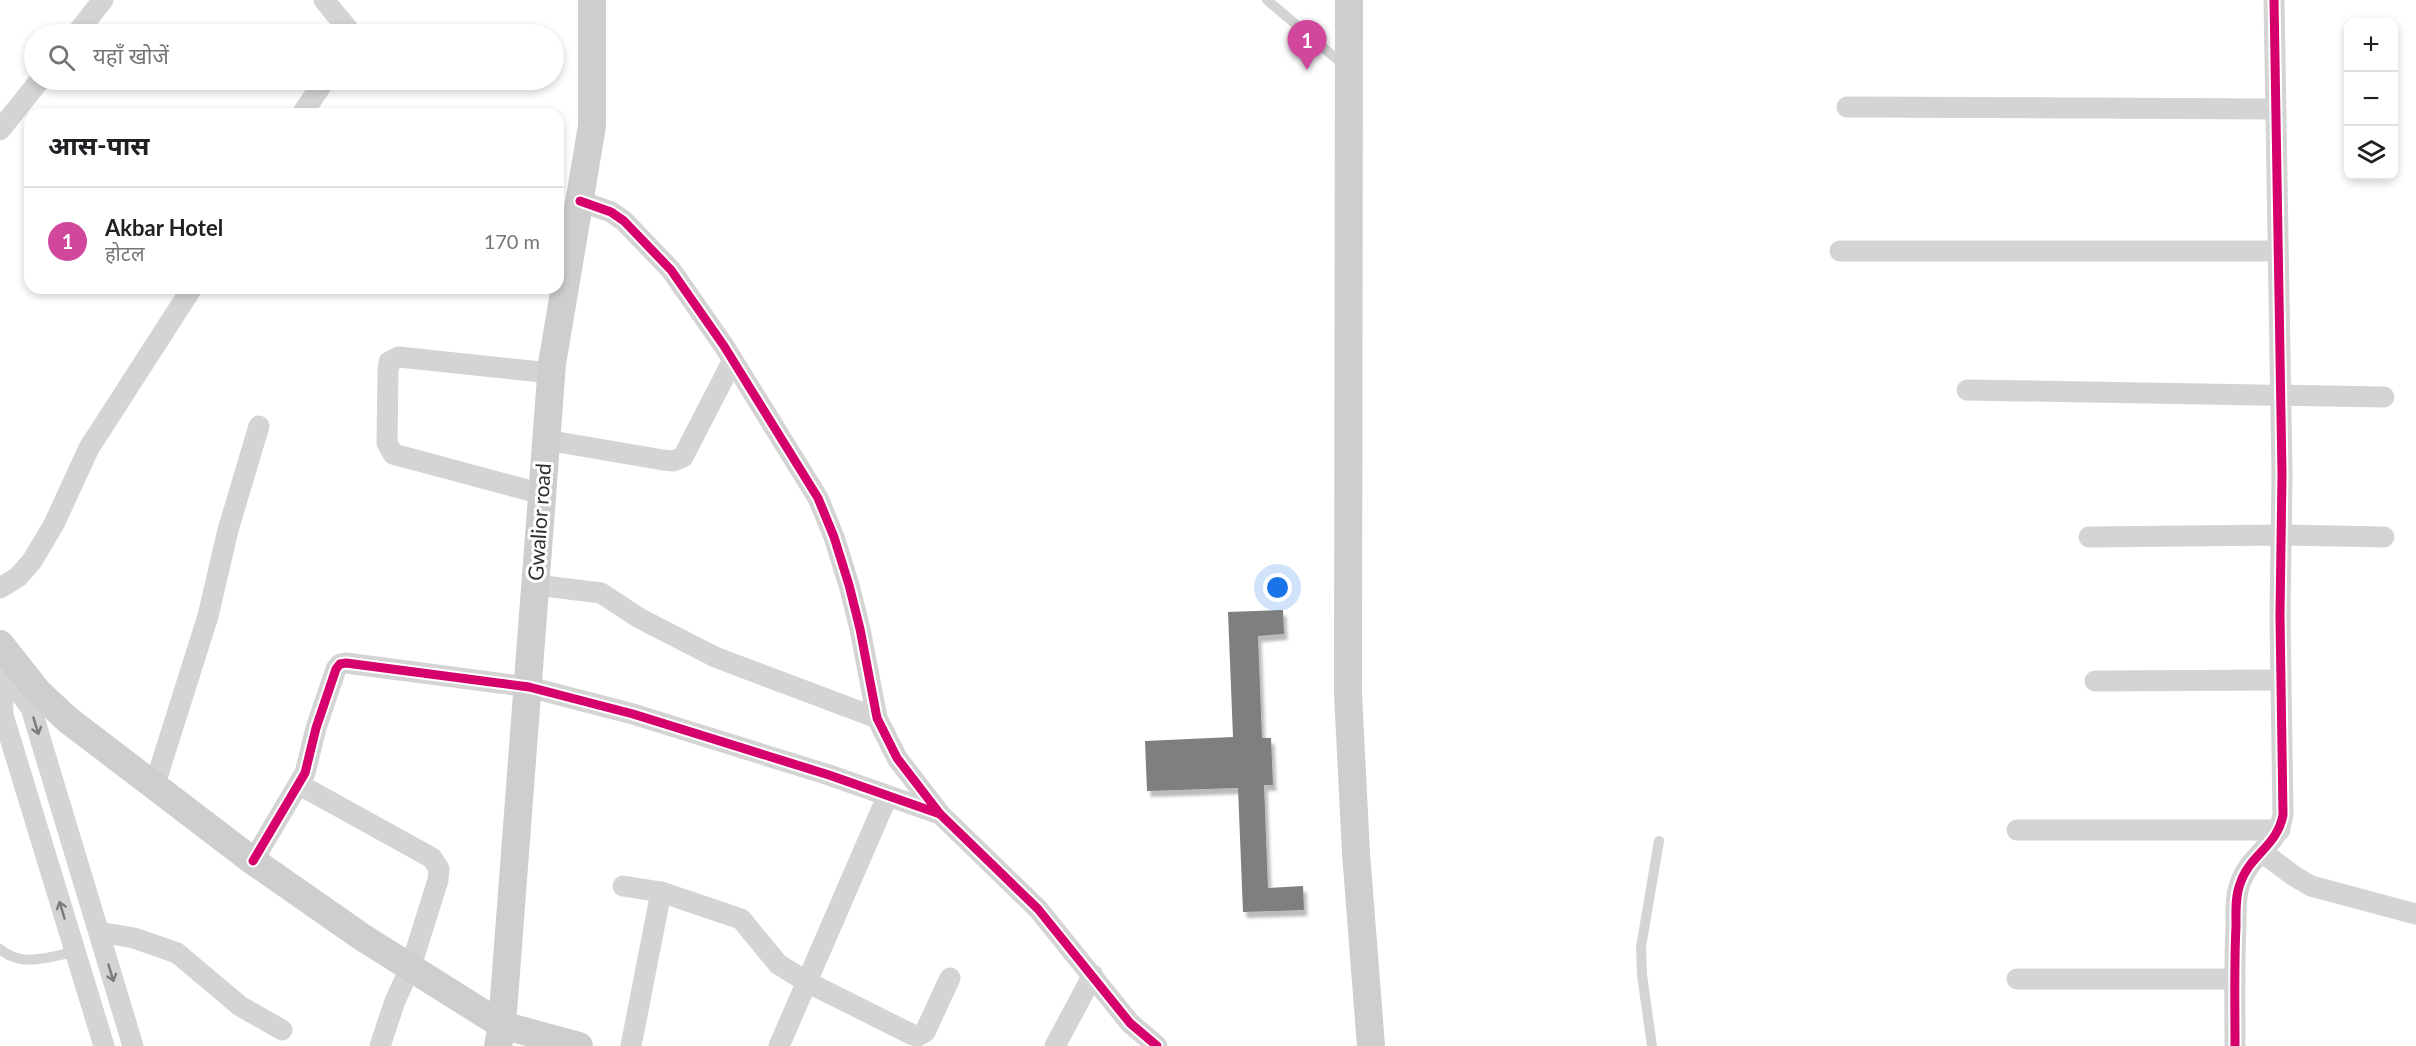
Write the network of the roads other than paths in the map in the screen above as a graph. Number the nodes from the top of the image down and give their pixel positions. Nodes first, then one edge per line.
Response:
1 (103, 0) edge
2 (324, 0) edge
3 (592, 0) edge
4 (1267, 0) edge
5 (1349, 0) edge
6 (2274, 0) edge
7 (84, 24) edge
8 (344, 24) edge
9 (1347, 68) junction
10 (32, 90) edge
11 (318, 90) edge
12 (1847, 107) dead end
13 (306, 108) edge
14 (2275, 109) junction
15 (0, 130) edge
16 (580, 201) junction
17 (1840, 251) dead end
18 (2277, 251) junction
19 (188, 294) edge
20 (733, 360) junction
21 (551, 373) junction
22 (1967, 390) dead end
23 (2280, 396) junction
24 (2384, 397) dead end
25 (259, 426) dead end
26 (546, 440) junction
27 (543, 494) junction
28 (2281, 535) junction
29 (2089, 537) dead end
30 (2384, 537) dead end
31 (536, 585) junction
32 (0, 588) edge
33 (1, 657) edge
34 (2280, 680) junction
35 (2095, 681) dead end
36 (529, 687) junction
37 (877, 718) junction
38 (300, 785) junction
39 (154, 787) junction
40 (887, 797) junction
41 (940, 814) junction
42 (2017, 830) dead end
43 (2280, 830) junction
44 (1659, 841) dead end
45 (2262, 852) junction
46 (253, 861) junction
47 (623, 886) dead end
48 (661, 892) junction
49 (2416, 914) edge
50 (99, 932) junction
51 (0, 949) edge
52 (74, 952) junction
53 (411, 966) junction
54 (1093, 975) junction
55 (950, 978) dead end
56 (2017, 979) dead end
57 (2235, 979) junction
58 (807, 982) junction
59 (282, 1030) dead end
60 (500, 1036) edge
61 (104, 1046) edge
62 (133, 1046) edge
63 (380, 1046) edge
64 (579, 1046) edge
65 (631, 1046) edge
66 (780, 1046) edge
67 (1055, 1046) edge
68 (1157, 1046) edge
69 (1371, 1046) edge
70 (1652, 1046) edge
71 (2235, 1046) edge

1 - 7 street
2 - 8 street
3 - 16 main road, Gwalior road
4 - 9 lane
5 - 9 main road
6 - 14 street
9 - 69 main road
10 - 15 street
11 - 13 street
12 - 14 street
14 - 18 street
16 - 20 street
16 - 21 main road, Gwalior road
17 - 18 street
18 - 23 street
19 - 32 street
20 - 26 street
20 - 37 street
21 - 26 main road, Gwalior road
21 - 27 street
22 - 23 street
23 - 24 street
23 - 28 street
25 - 39 street
26 - 27 main road, Gwalior road
27 - 31 main road, Gwalior road
28 - 29 street
28 - 30 street
28 - 34 street
31 - 36 main road, Gwalior road
31 - 37 street
33 - 39 main road
33 -> 50 street
52 -> 33 street
34 - 35 street
34 - 43 street
36 - 38 street
36 - 40 street
36 - 60 main road, Gwalior road
37 - 41 street
38 - 46 street
38 - 53 street
39 - 46 main road
40 - 41 street
40 - 58 street
41 - 54 street
42 - 43 street
43 - 45 street
44 - 70 lane
45 - 49 street
45 - 57 street
46 - 53 main road
47 - 48 street
48 - 58 street
48 - 65 street
50 - 59 street
50 -> 62 street
51 - 52 lane
52 - 61 street
53 - 60 main road
53 - 63 street
54 - 67 street
54 - 68 street
55 - 58 street
56 - 57 street
57 - 71 street
58 - 66 street
60 - 64 main road

